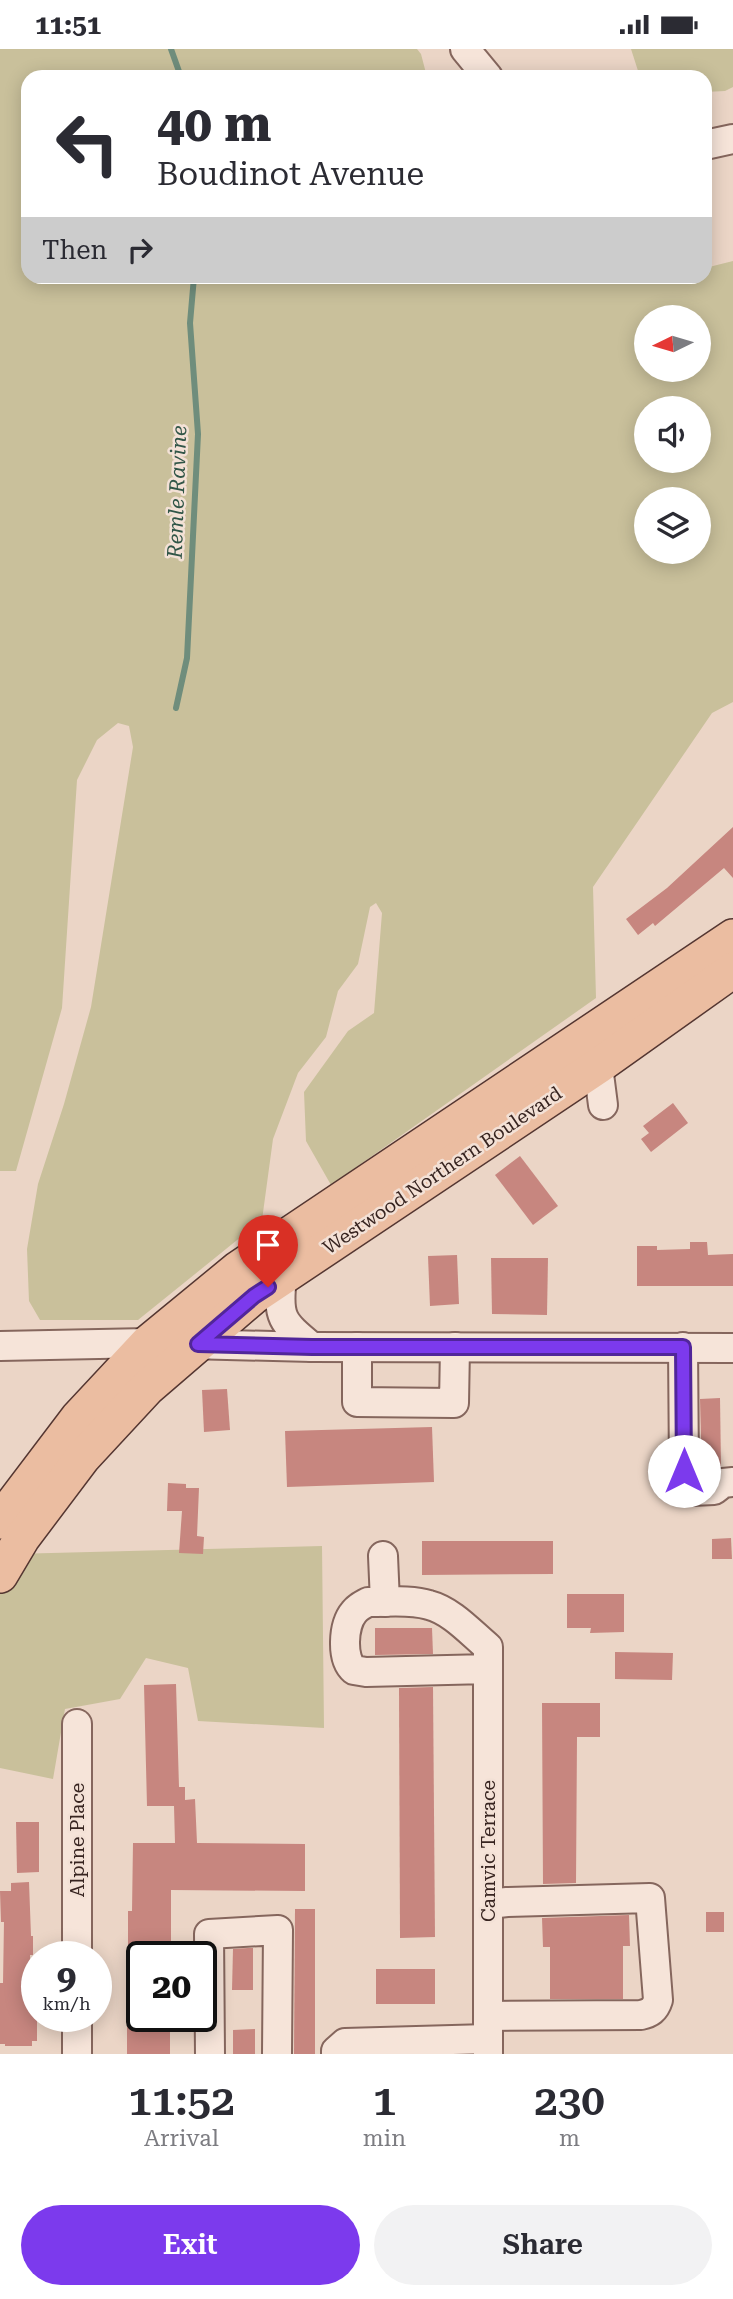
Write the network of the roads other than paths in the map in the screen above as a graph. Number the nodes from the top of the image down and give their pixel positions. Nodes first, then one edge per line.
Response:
1 (465, 49) edge
2 (482, 70) edge
3 (733, 139) edge
4 (712, 144) edge
5 (733, 937) edge
6 (733, 970) edge
7 (589, 1052) junction
8 (603, 1105) dead end
9 (282, 1278) junction
10 (148, 1343) junction
11 (198, 1344) junction
12 (0, 1346) edge
13 (312, 1347) junction
14 (357, 1347) junction
15 (455, 1347) junction
16 (683, 1347) junction
17 (733, 1348) edge
18 (733, 1482) edge
19 (0, 1521) edge
20 (383, 1556) dead end
21 (0, 1575) edge
22 (385, 1602) junction
23 (488, 1658) junction
24 (77, 1724) dead end
25 (489, 1904) junction
26 (77, 1941) edge
27 (77, 2032) edge
28 (488, 2036) edge
29 (457, 2046) edge
30 (77, 2054) edge
31 (210, 2054) edge
32 (277, 2054) edge
33 (337, 2054) edge

1 - 2 street
3 - 4 street
5 - 7 main road, Westwood Northern Boulevard
6 - 7 main road, Westwood Northern Boulevard
7 - 8 street
7 - 9 main road, Westwood Northern Boulevard
7 - 10 main road, Westwood Northern Boulevard
9 - 11 main road, Westwood Northern Boulevard
9 - 13 street
10 - 11 street
10 - 12 street
10 - 19 main road, Westwood Northern Boulevard
11 - 13 street
11 - 21 main road, Westwood Northern Boulevard
13 - 14 street
14 - 15 street
14 - 15 street
15 - 16 street
16 - 17 street
16 - 18 street
20 - 22 street
22 - 23 street
22 - 23 street
23 - 25 street, Camvic Terrace
24 - 26 street, Alpine Place
25 - 28 street, Camvic Terrace
25 - 28 street
27 - 30 street
28 - 29 street
29 - 33 street
31 - 32 street

